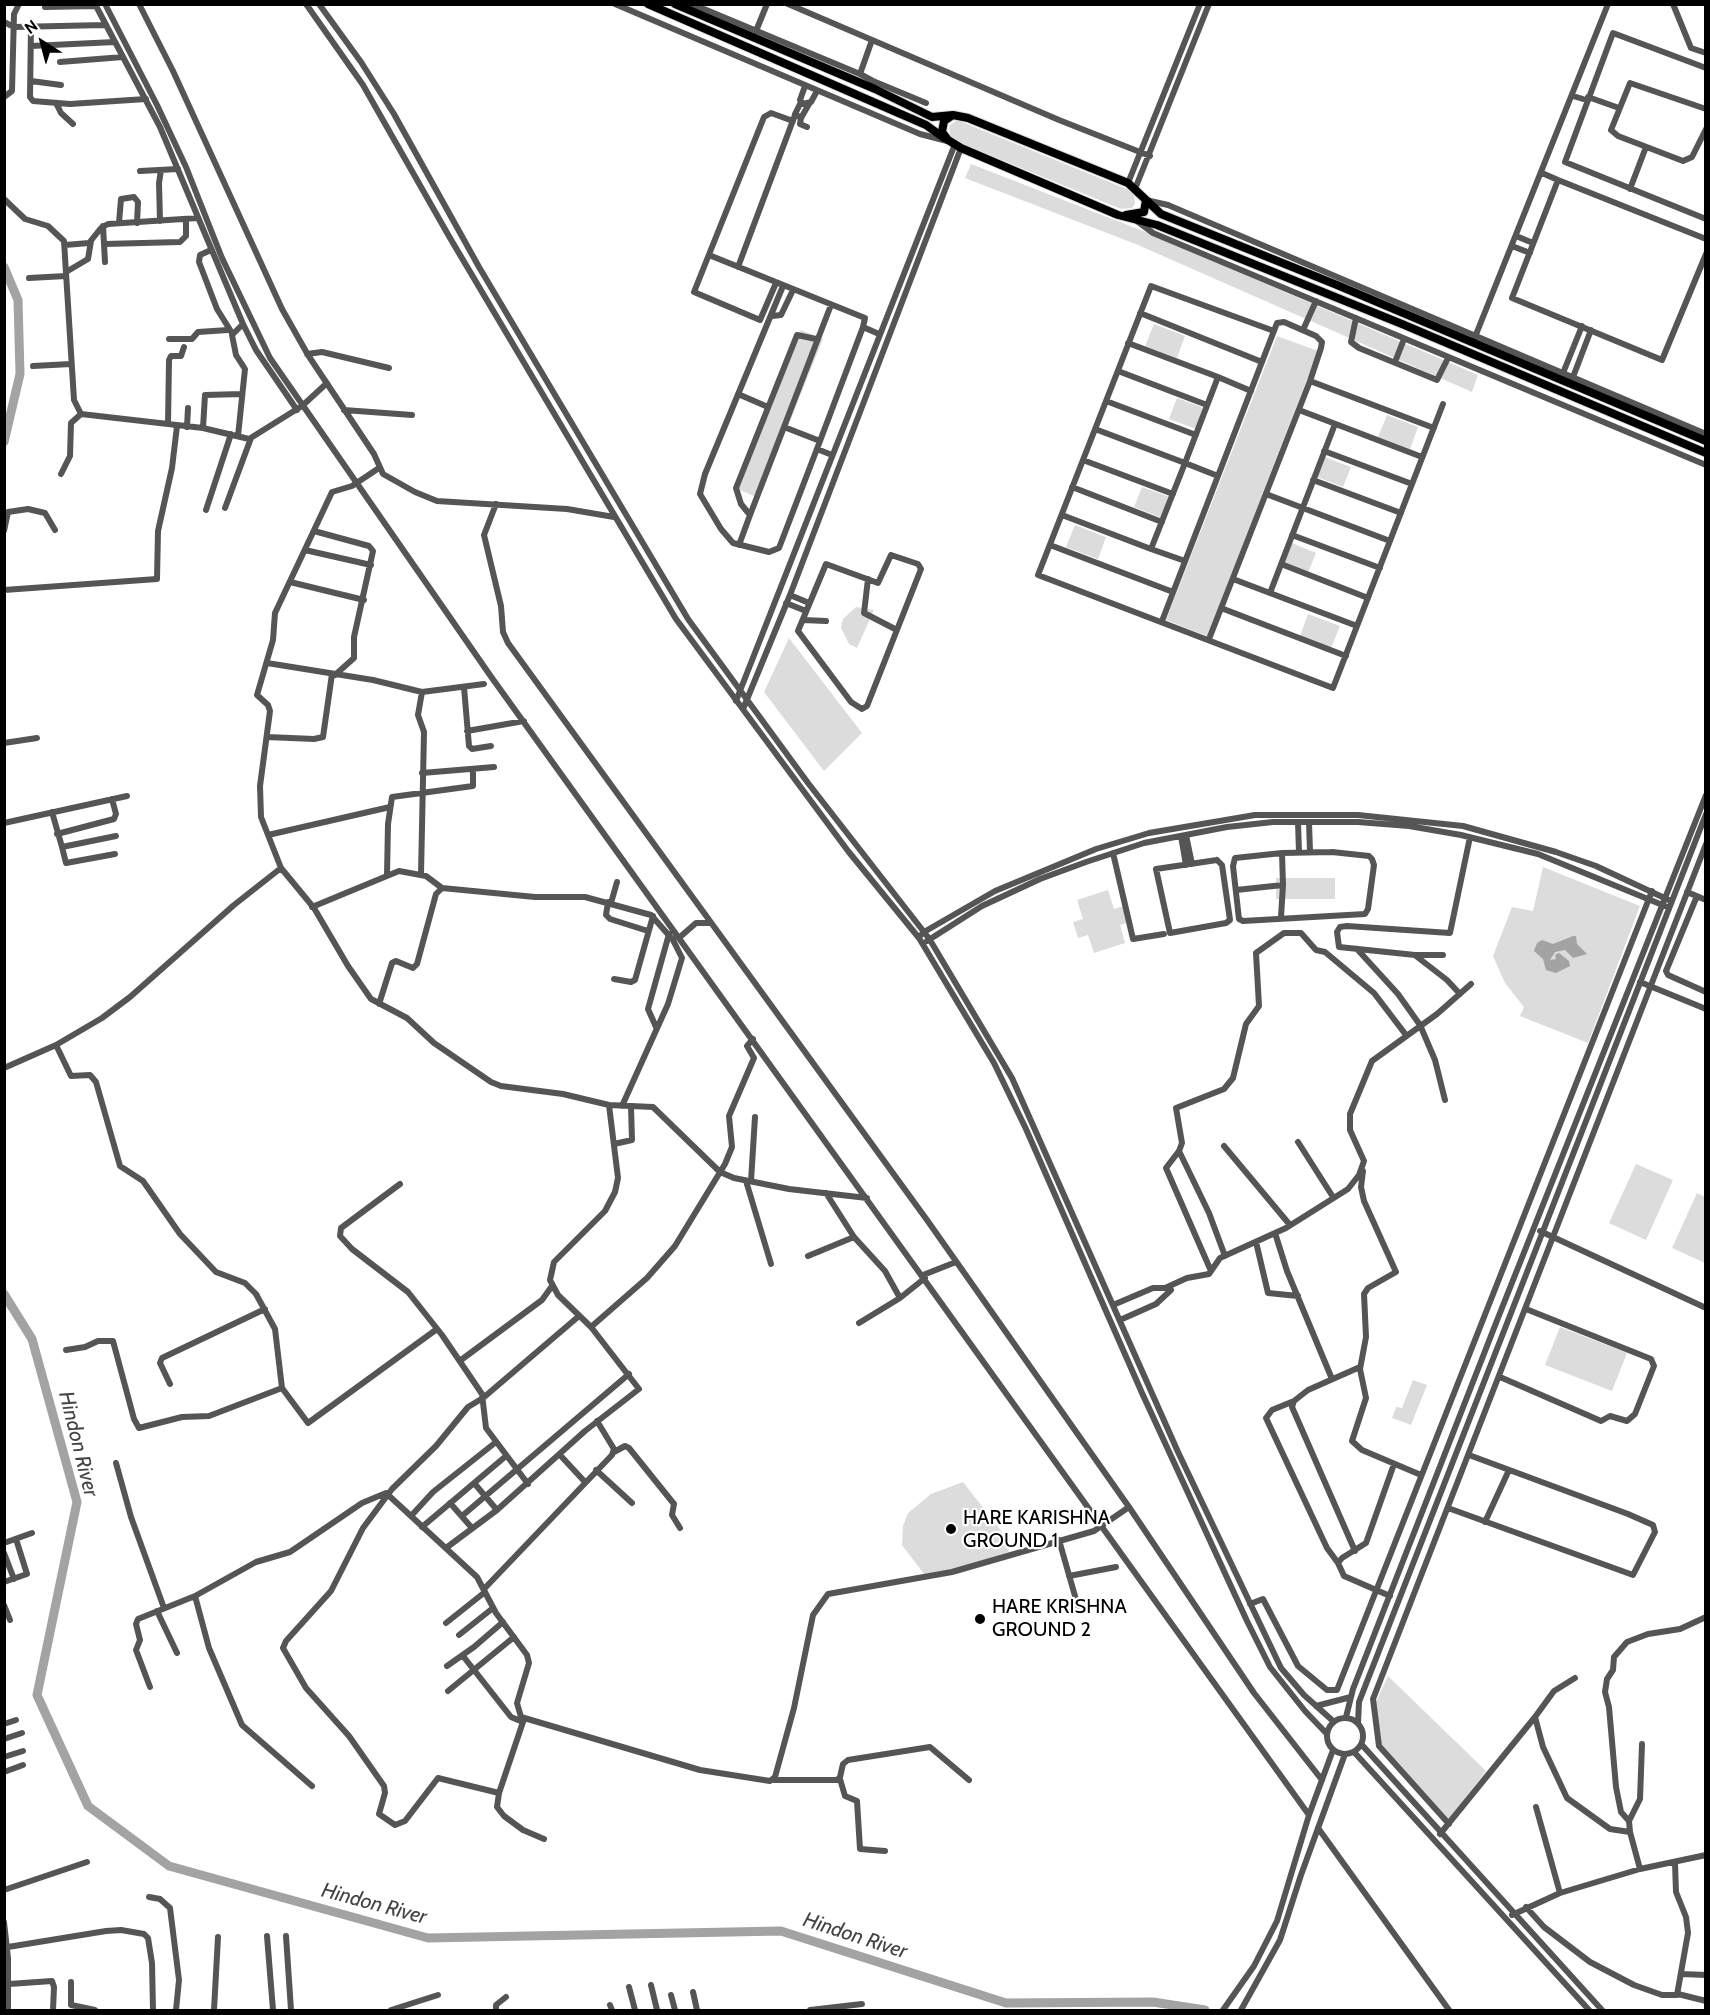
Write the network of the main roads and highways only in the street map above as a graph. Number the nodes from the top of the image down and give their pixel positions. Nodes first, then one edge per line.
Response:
1 (648, 4) edge
2 (675, 4) edge
3 (953, 115) junction
4 (954, 144) junction
5 (1146, 200) junction
6 (1110, 212) junction
7 (1706, 441) edge
8 (1706, 453) edge

1 - 4 main road
2 - 3 main road
3 - 4 main road
3 - 5 main road
4 - 6 main road
5 - 6 main road
5 - 7 main road
6 - 8 main road

